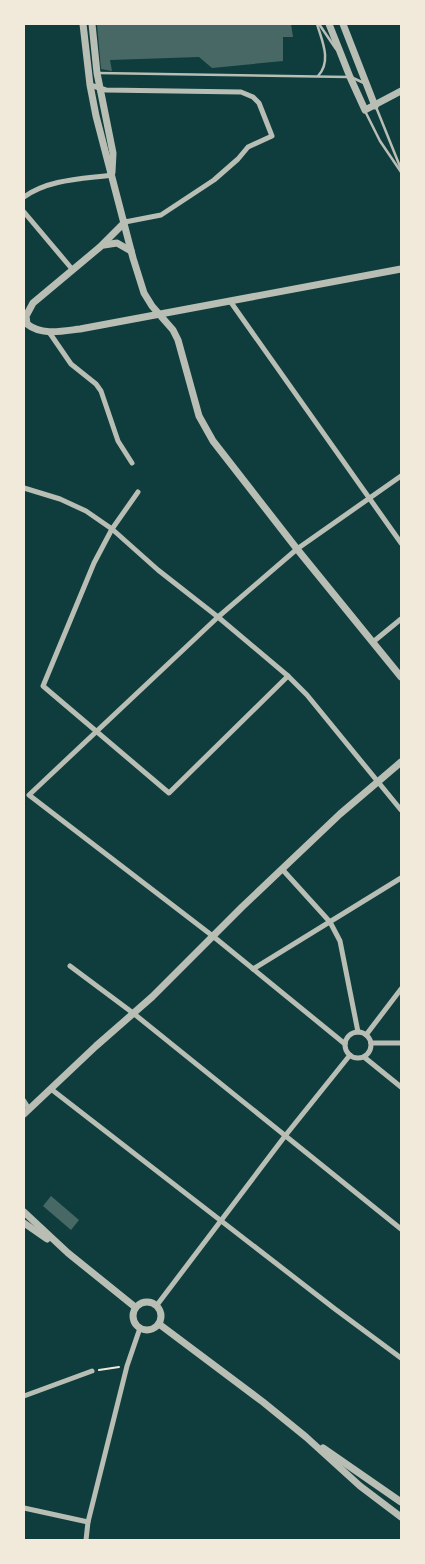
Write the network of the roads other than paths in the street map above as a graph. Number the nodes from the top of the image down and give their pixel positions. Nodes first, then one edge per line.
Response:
1 (83, 24) edge
2 (92, 24) edge
3 (318, 24) edge
4 (328, 24) edge
5 (343, 24) edge
6 (340, 54) junction
7 (97, 73) junction
8 (318, 76) junction
9 (350, 77) junction
10 (90, 85) junction
11 (366, 85) junction
12 (100, 89) junction
13 (401, 91) edge
14 (375, 106) junction
15 (365, 110) junction
16 (401, 171) edge
17 (112, 175) junction
18 (24, 196) edge
19 (24, 212) edge
20 (125, 222) junction
21 (100, 247) junction
22 (131, 251) junction
23 (401, 269) edge
24 (72, 270) junction
25 (230, 301) junction
26 (161, 315) junction
27 (25, 321) edge
28 (49, 332) junction
29 (132, 463) dead end
30 (401, 476) edge
31 (24, 488) edge
32 (138, 492) dead end
33 (369, 498) junction
34 (112, 529) junction
35 (401, 542) edge
36 (297, 549) junction
37 (218, 617) junction
38 (401, 619) edge
39 (373, 642) junction
40 (288, 676) junction
41 (401, 677) edge
42 (96, 733) junction
43 (401, 762) edge
44 (379, 782) junction
45 (401, 810) edge
46 (282, 869) junction
47 (401, 878) edge
48 (330, 922) junction
49 (214, 937) junction
50 (70, 966) dead end
51 (253, 969) junction
52 (401, 989) edge
53 (133, 1013) junction
54 (358, 1032) junction
55 (366, 1035) junction
56 (371, 1043) junction
57 (401, 1043) edge
58 (346, 1044) junction
59 (350, 1055) junction
60 (364, 1057) junction
61 (401, 1087) edge
62 (51, 1089) junction
63 (24, 1101) edge
64 (26, 1112) edge
65 (285, 1136) junction
66 (24, 1212) edge
67 (221, 1220) junction
68 (24, 1222) edge
69 (401, 1229) edge
70 (68, 1253) junction
71 (157, 1305) junction
72 (135, 1307) junction
73 (159, 1324) junction
74 (140, 1328) junction
75 (401, 1358) edge
76 (92, 1371) road end
77 (24, 1396) edge
78 (306, 1437) junction
79 (401, 1502) edge
80 (24, 1508) edge
81 (401, 1517) edge
82 (88, 1522) junction
83 (86, 1540) edge

1 - 10 street
2 - 7 street
3 - 6 lane
3 - 8 lane
4 - 6 street
5 - 11 street
6 - 9 street
7 - 8 lane
7 - 12 street
8 - 9 lane
9 - 11 lane
9 - 15 street
10 - 12 street
10 - 17 street
11 - 14 street
12 - 17 street
12 - 20 street
13 - 14 street
14 - 15 street
14 - 16 lane
15 - 16 lane
17 - 18 street
17 - 20 street
19 - 24 street
20 - 21 street
20 - 22 street
21 - 22 street
21 - 24 street
22 - 26 street
23 - 25 street
24 - 27 street
25 - 26 street
25 - 33 street
26 - 28 street
26 - 36 street
27 - 28 street
28 - 29 street
30 - 33 street
31 - 34 street
32 - 34 street
33 - 35 street
33 - 36 street
34 - 37 street
34 - 42 street
36 - 37 street
36 - 39 street
37 - 40 street
37 - 42 street
38 - 39 street
39 - 41 street
40 - 42 street
40 - 44 street
42 - 49 street
43 - 44 street
44 - 45 street
44 - 46 street
46 - 48 street
46 - 49 street
47 - 48 street
48 - 51 street
48 - 54 street
49 - 51 street
49 - 53 street
50 - 53 street
51 - 58 street
52 - 55 street
53 - 62 street
53 - 65 street
54 - 55 street
54 - 58 street
55 - 56 street
56 - 57 street
56 - 60 street
58 - 59 street
59 - 60 street
59 - 65 street
60 - 61 street
62 - 64 street
62 - 67 street
63 - 64 street
65 - 67 street
65 - 69 street
66 - 70 street
67 - 71 street
67 - 75 street
68 - 70 street
70 - 72 street
71 - 72 street
71 - 73 street
72 - 74 street
73 - 74 street
73 - 78 street
74 - 82 street
76 - 77 street
78 - 79 street
78 - 81 street
80 - 82 street
82 - 83 street

